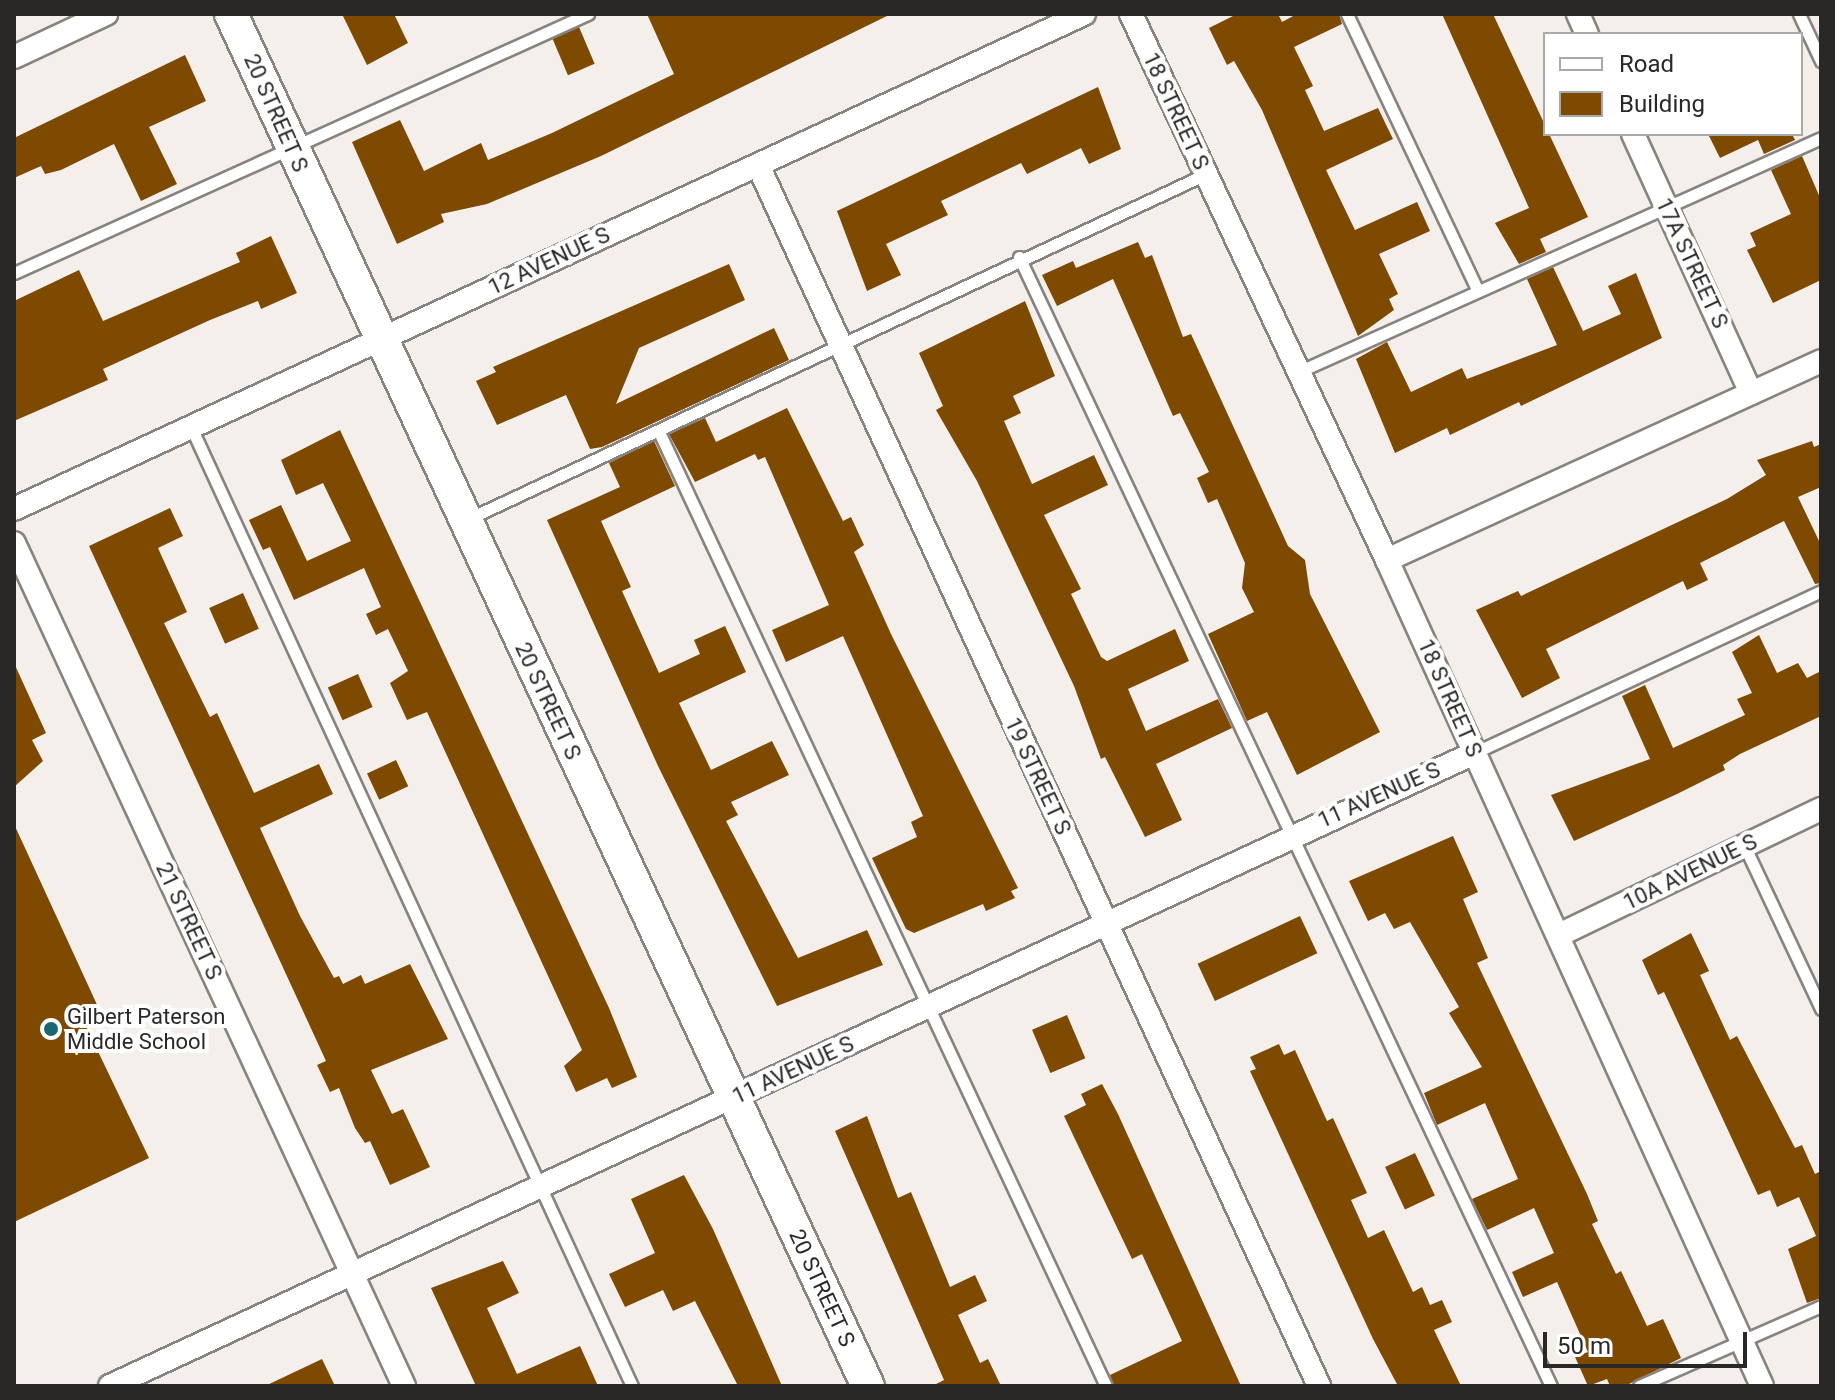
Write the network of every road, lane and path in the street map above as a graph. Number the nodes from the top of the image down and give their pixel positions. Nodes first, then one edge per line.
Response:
1 (106, 14) edge
2 (231, 14) edge
3 (588, 14) edge
4 (1084, 14) edge
5 (1131, 14) edge
6 (1347, 14) edge
7 (1799, 14) edge
8 (14, 57) edge
9 (1821, 61) edge
10 (1634, 136) edge
11 (1821, 138) edge
12 (291, 147) junction
13 (758, 165) junction
14 (1206, 174) junction
15 (1664, 204) junction
16 (1019, 257) junction
17 (14, 273) edge
18 (1477, 289) junction
19 (378, 339) junction
20 (840, 343) junction
21 (1821, 361) edge
22 (1298, 372) junction
23 (1751, 393) junction
24 (190, 425) junction
25 (660, 434) junction
26 (14, 509) edge
27 (464, 521) junction
28 (14, 543) edge
29 (1387, 560) junction
30 (1821, 591) edge
31 (1474, 753) junction
32 (1821, 809) edge
33 (1288, 836) junction
34 (1744, 845) junction
35 (1106, 925) junction
36 (1559, 935) junction
37 (928, 1008) junction
38 (1821, 1009) edge
39 (733, 1098) junction
40 (540, 1185) junction
41 (353, 1275) junction
42 (1821, 1306) edge
43 (1742, 1341) junction
44 (110, 1386) edge
45 (404, 1386) edge
46 (632, 1386) edge
47 (868, 1386) edge
48 (1106, 1386) edge
49 (1319, 1386) edge
50 (1551, 1386) edge
51 (1639, 1386) edge
52 (1762, 1386) edge

1 - 8 street
2 - 12 street, 20 STREET S
3 - 12 lane
4 - 13 street, 12 AVENUE S
5 - 14 street, 18 STREET S
6 - 18 lane
7 - 9 lane
10 - 15 street, 17A STREET S
11 - 15 lane
12 - 17 lane
12 - 19 street, 20 STREET S
13 - 19 street, 12 AVENUE S
13 - 20 street, 19 STREET S
14 - 16 lane
14 - 22 street, 18 STREET S
15 - 18 lane
15 - 23 street, 17A STREET S
16 - 20 lane
16 - 33 lane
18 - 22 lane
19 - 24 street, 12 AVENUE S
19 - 27 street, 20 STREET S
20 - 25 lane
20 - 35 street, 19 STREET S
21 - 23 street
22 - 29 street, 18 STREET S
23 - 29 street
24 - 26 street, 12 AVENUE S
24 - 40 lane
25 - 27 lane
25 - 37 lane
27 - 39 street, 20 STREET S
28 - 41 street, 21 STREET S
29 - 31 street, 18 STREET S
30 - 31 lane
31 - 33 street, 11 AVENUE S
31 - 36 street, 18 STREET S
32 - 34 street, 10A AVENUE S
33 - 35 street, 11 AVENUE S
33 - 50 lane
34 - 36 street, 10A AVENUE S
34 - 38 lane
35 - 37 street, 11 AVENUE S
35 - 49 street, 19 STREET S
36 - 43 street, 18 STREET S
37 - 39 street, 11 AVENUE S
37 - 48 lane
39 - 40 street, 11 AVENUE S
39 - 47 street, 20 STREET S
40 - 41 street, 11 AVENUE S
40 - 46 lane
41 - 44 street, 11 AVENUE S
41 - 45 street, 21 STREET S
42 - 43 lane
43 - 51 lane
43 - 52 street, 18 STREET S

